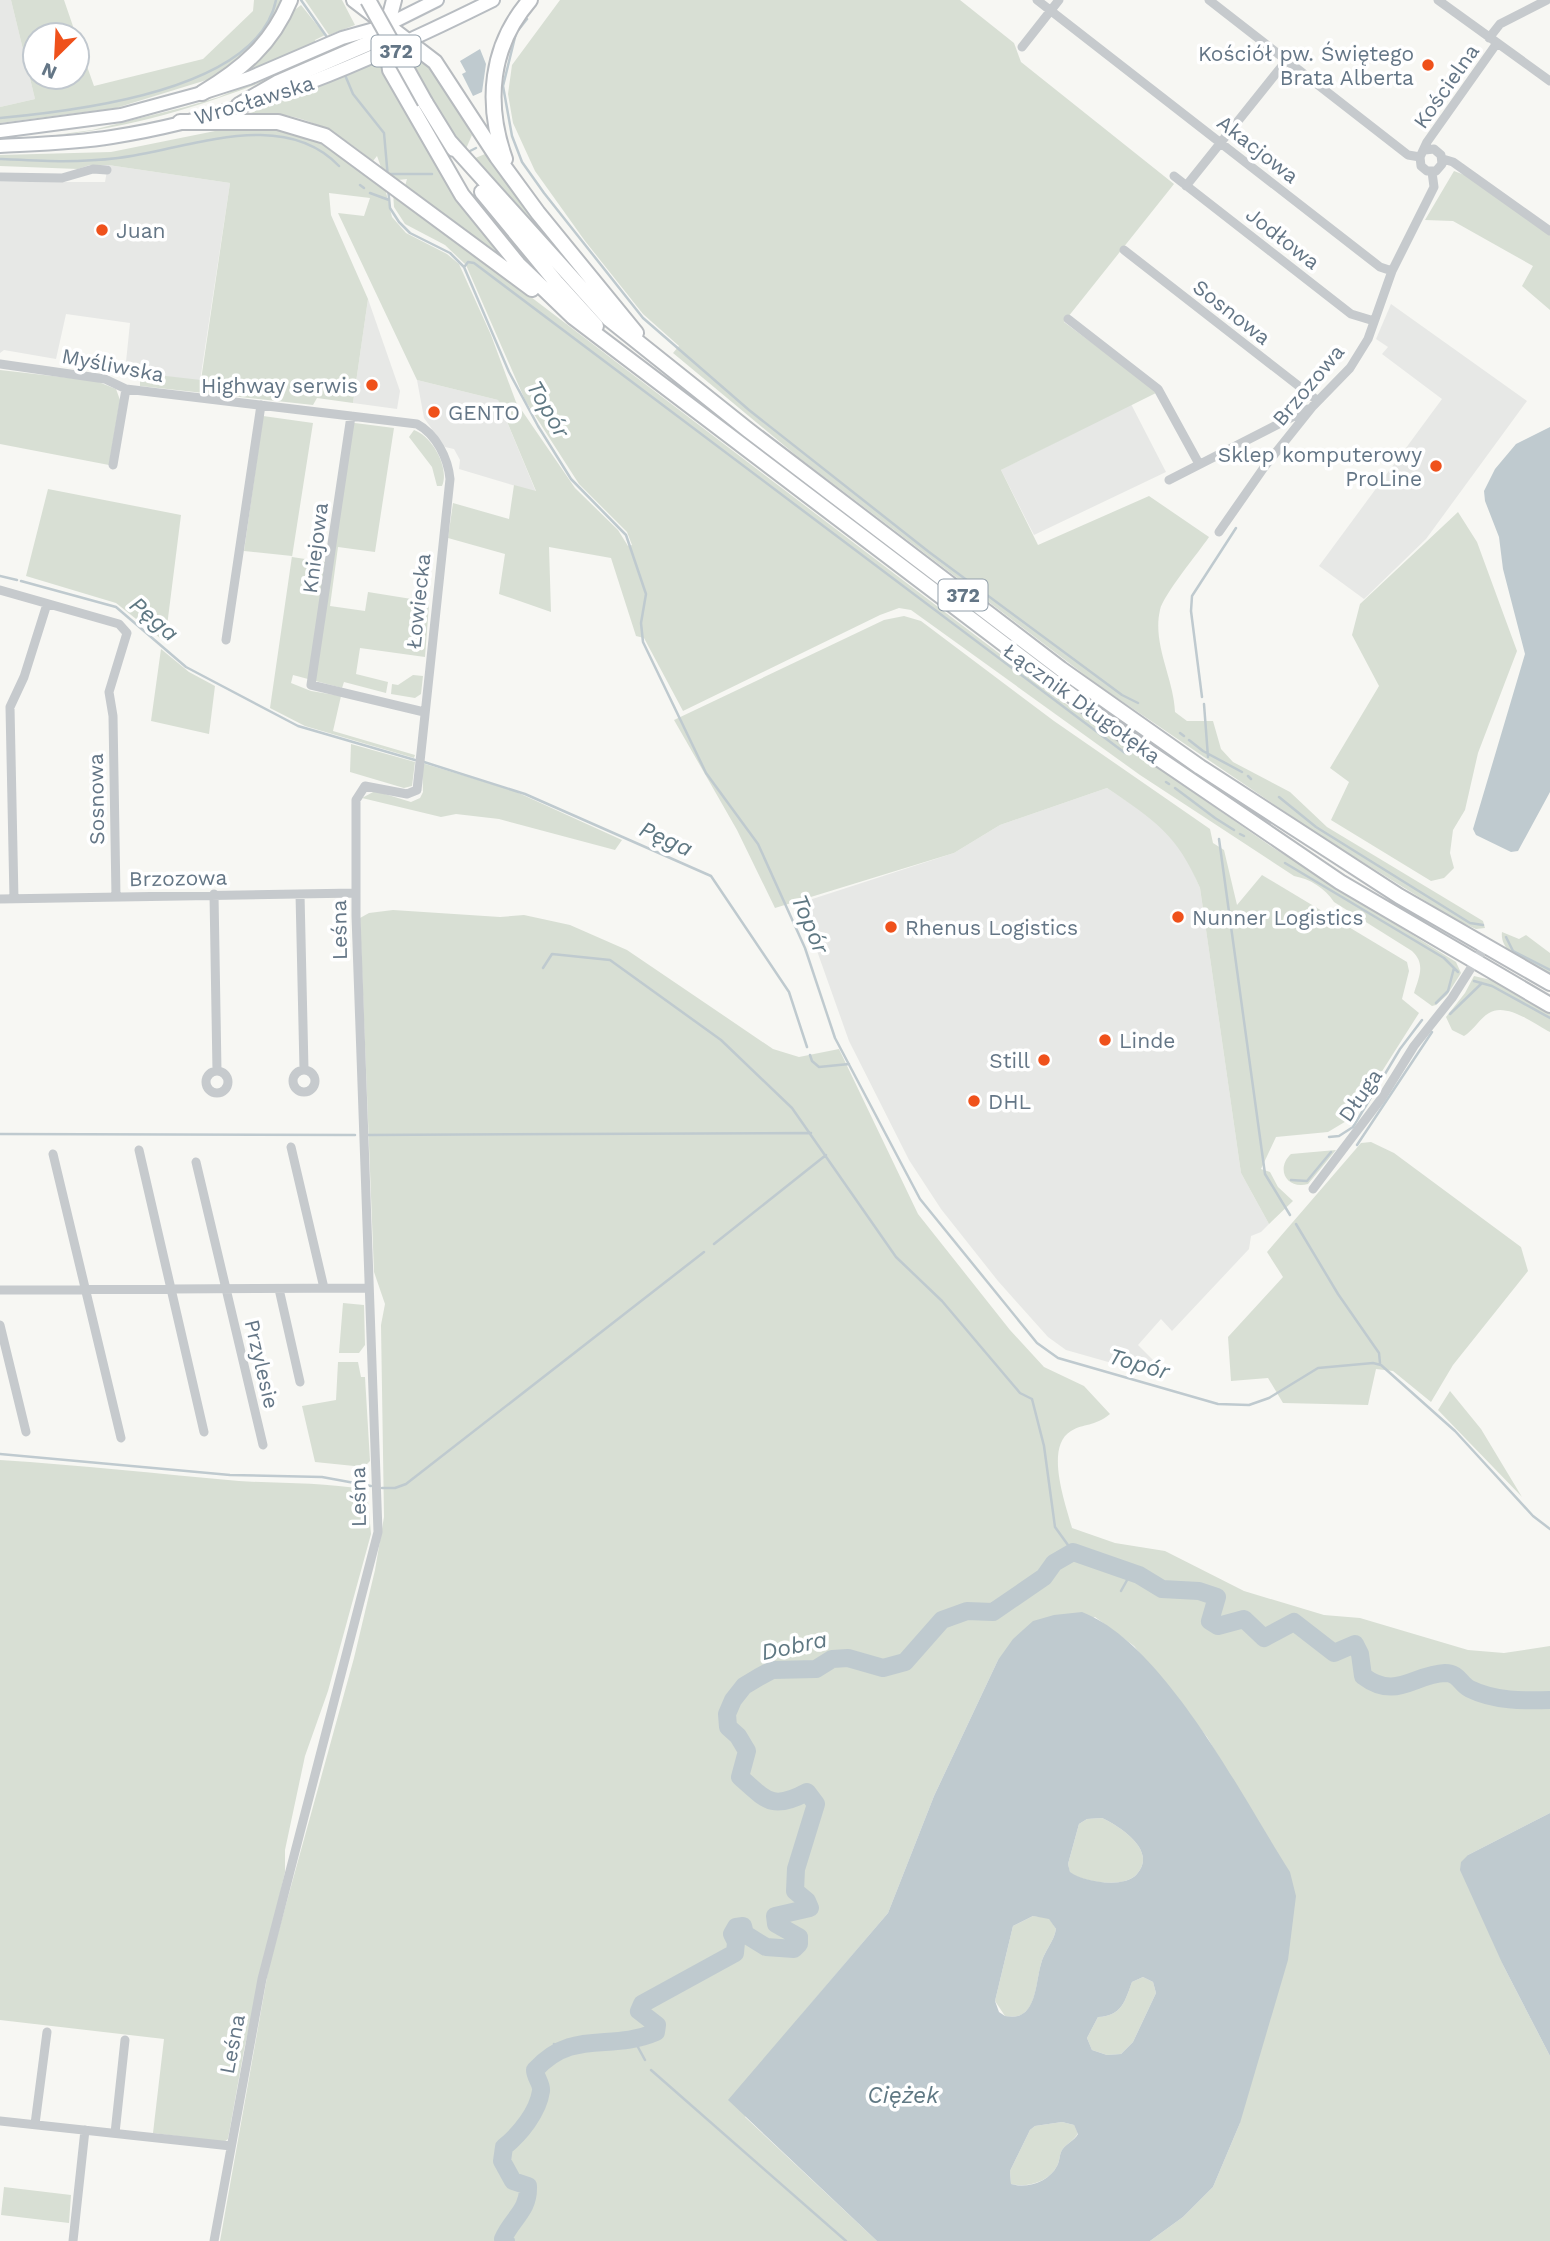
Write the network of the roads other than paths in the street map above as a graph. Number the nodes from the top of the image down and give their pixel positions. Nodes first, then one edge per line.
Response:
1 (290, 0) edge
2 (354, 0) edge
3 (368, 0) edge
4 (394, 0) edge
5 (437, 0) edge
6 (493, 0) edge
7 (530, 0) edge
8 (1037, 0) edge
9 (1059, 0) edge
10 (1209, 0) edge
11 (1438, 0) edge
12 (1547, 0) edge
13 (1529, 4) edge
14 (1050, 10) junction
15 (385, 26) junction
16 (409, 41) junction
17 (1493, 41) junction
18 (1021, 47) dead end
19 (387, 51) junction
20 (354, 58) junction
21 (1286, 61) junction
22 (1550, 81) edge
23 (202, 93) junction
24 (239, 105) joint
25 (180, 122) junction
26 (0, 131) edge
27 (449, 141) junction
28 (1221, 142) junction
29 (0, 146) edge
30 (1423, 154) junction
31 (1443, 159) junction
32 (107, 170) dead end
33 (1432, 172) junction
34 (1174, 176) dead end
35 (0, 177) edge
36 (511, 177) junction
37 (1186, 186) junction
38 (1550, 231) edge
39 (1124, 250) dead end
40 (1392, 271) junction
41 (573, 317) junction
42 (1068, 319) dead end
43 (1374, 321) junction
44 (0, 364) edge
45 (637, 366) junction
46 (677, 373) junction
47 (126, 389) junction
48 (1315, 404) junction
49 (261, 405) junction
50 (351, 416) junction
51 (417, 424) joint
52 (1198, 462) junction
53 (113, 465) dead end
54 (1169, 480) dead end
55 (1219, 532) dead end
56 (0, 590) edge
57 (47, 604) junction
58 (226, 640) dead end
59 (424, 712) junction
60 (413, 793) joint
61 (356, 893) junction
62 (214, 894) junction
63 (300, 894) junction
64 (116, 897) junction
65 (0, 899) edge
66 (13, 899) junction
67 (1485, 946) junction
68 (1475, 963) junction
69 (1550, 983) edge
70 (1550, 1005) edge
71 (304, 1069) dead end
72 (217, 1071) dead end
73 (290, 1147) dead end
74 (139, 1150) dead end
75 (53, 1154) dead end
76 (196, 1162) dead end
77 (1312, 1189) dead end
78 (369, 1288) junction
79 (279, 1289) junction
80 (324, 1289) junction
81 (0, 1290) edge
82 (85, 1290) junction
83 (227, 1290) junction
84 (172, 1291) junction
85 (0, 1325) edge
86 (300, 1382) dead end
87 (26, 1432) dead end
88 (204, 1432) dead end
89 (121, 1438) dead end
90 (263, 1445) dead end
91 (47, 2032) dead end
92 (125, 2040) dead end
93 (0, 2121) edge
94 (36, 2124) junction
95 (85, 2130) junction
96 (115, 2133) junction
97 (231, 2146) junction
98 (73, 2241) edge
99 (214, 2241) edge

1 - 23 main road
2 - 15 main road
3 - 27 main road, 372, bridge
4 - 15 main road
5 - 15 main road, Wrocławska
6 - 16 main road
7 - 36 main road
8 - 14 street, Akacjowa
9 - 14 street
10 - 21 street
11 - 17 street
12 - 13 street, Kościelna
13 - 17 street, Kościelna
14 - 18 street
14 - 28 street, Akacjowa
15 - 16 main road
15 - 19 main road
15 - 20 main road
15 - 23 main road, Wrocławska
16 - 19 main road
16 - 36 main road
17 - 22 street
17 - 30 street, Kościelna
19 - 20 main road
19 - 41 main road
20 - 24 main road
21 - 28 street
21 - 30 street
23 - 26 main road, Wrocławska
24 - 25 main road, Wrocławska
25 - 29 main road, Wrocławska
25 - 41 main road
27 - 45 main road, 372
27 - 46 main road, 372
28 - 37 street
28 - 40 street, Akacjowa
30 - 31 street
30 - 33 street
31 - 33 street
31 - 38 street
32 - 35 street
33 - 40 street, Brzozowa
34 - 37 street, Jodłowa
36 - 46 main road
37 - 43 street, Jodłowa
39 - 48 street, Sosnowa
40 - 43 street, Brzozowa
41 - 45 main road
42 - 52 street
43 - 48 street, Brzozowa
44 - 47 street, Myśliwska
45 - 68 main road, Łącznik Długołęka / 372
46 - 67 main road, Łącznik Długołęka / 372
47 - 49 street, Myśliwska
47 - 53 street
48 - 52 street
48 - 55 street, Brzozowa
49 - 50 street, Myśliwska
49 - 58 street
50 - 51 street, Myśliwska
50 - 59 street, Kniejowa
51 - 59 street, Łowiecka
52 - 54 street
56 - 57 street
57 - 64 street, Sosnowa
57 - 66 street
59 - 60 street, Łowiecka
60 - 61 street, Leśna
61 - 63 street, Brzozowa
61 - 78 street, Leśna
62 - 63 street, Brzozowa
62 - 64 street, Brzozowa
62 - 72 street
63 - 71 street
64 - 66 street, Brzozowa
65 - 66 street, Brzozowa
67 - 68 street, Długa
67 - 69 main road, Łącznik Długołęka / 372
68 - 70 main road, Łącznik Długołęka / 372
68 - 77 street, Długa
73 - 80 street
74 - 84 street
75 - 82 street
76 - 83 street, Przylesie
78 - 80 street, Przylesie
78 - 97 street, Leśna
79 - 80 street, Przylesie
79 - 83 street, Przylesie
79 - 86 street, Przylesie
81 - 82 street, Przylesie
82 - 84 street, Przylesie
82 - 89 street
83 - 84 street, Przylesie
83 - 90 street, Przylesie
84 - 88 street
85 - 87 street
91 - 94 street
92 - 96 street
93 - 94 street
94 - 95 street
95 - 96 street
95 - 98 street
96 - 97 street
97 - 99 street, Leśna

